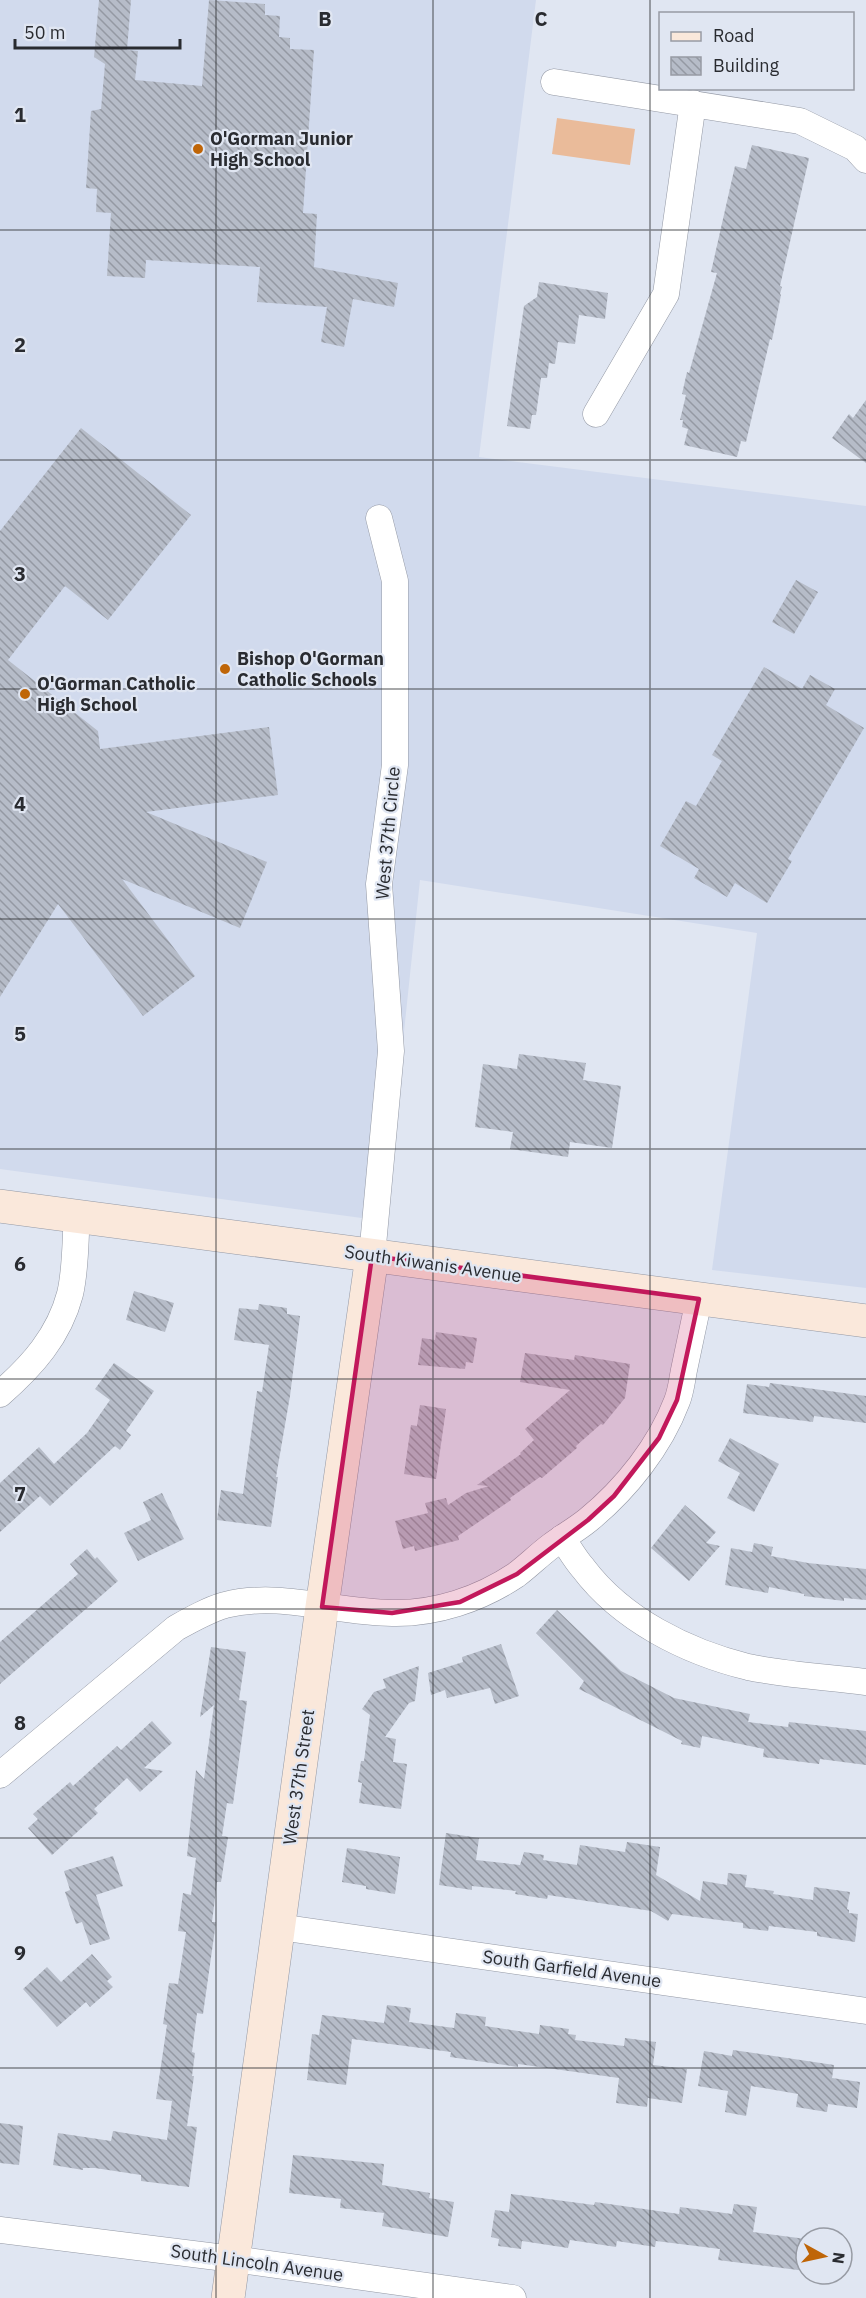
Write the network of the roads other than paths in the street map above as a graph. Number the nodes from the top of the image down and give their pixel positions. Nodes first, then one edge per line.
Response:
1 (554, 82) dead end
2 (693, 103) junction
3 (866, 160) edge
4 (596, 414) dead end
5 (380, 518) dead end
6 (0, 1206) edge
7 (77, 1216) junction
8 (372, 1256) junction
9 (699, 1299) junction
10 (866, 1322) edge
11 (0, 1394) edge
12 (562, 1538) junction
13 (322, 1607) junction
14 (866, 1682) edge
15 (0, 1775) edge
16 (279, 1927) junction
17 (866, 2011) edge
18 (0, 2230) edge
19 (233, 2259) junction
20 (228, 2298) edge
21 (513, 2298) edge

1 - 2 street
2 - 3 street
2 - 4 street
5 - 8 street, West 37th Circle
6 - 7 street, South Kiwanis Avenue
7 - 8 street, South Kiwanis Avenue
7 - 11 street
8 - 9 street, South Kiwanis Avenue
8 - 13 street, West 37th Street
9 - 10 street, South Kiwanis Avenue
9 - 12 street
12 - 13 street
12 - 14 street
13 - 15 street
13 - 16 street, West 37th Street
16 - 17 street, South Garfield Avenue
16 - 19 street, West 37th Street
18 - 19 street, South Lincoln Avenue
19 - 20 street, West 37th Street
19 - 21 street, South Lincoln Avenue

